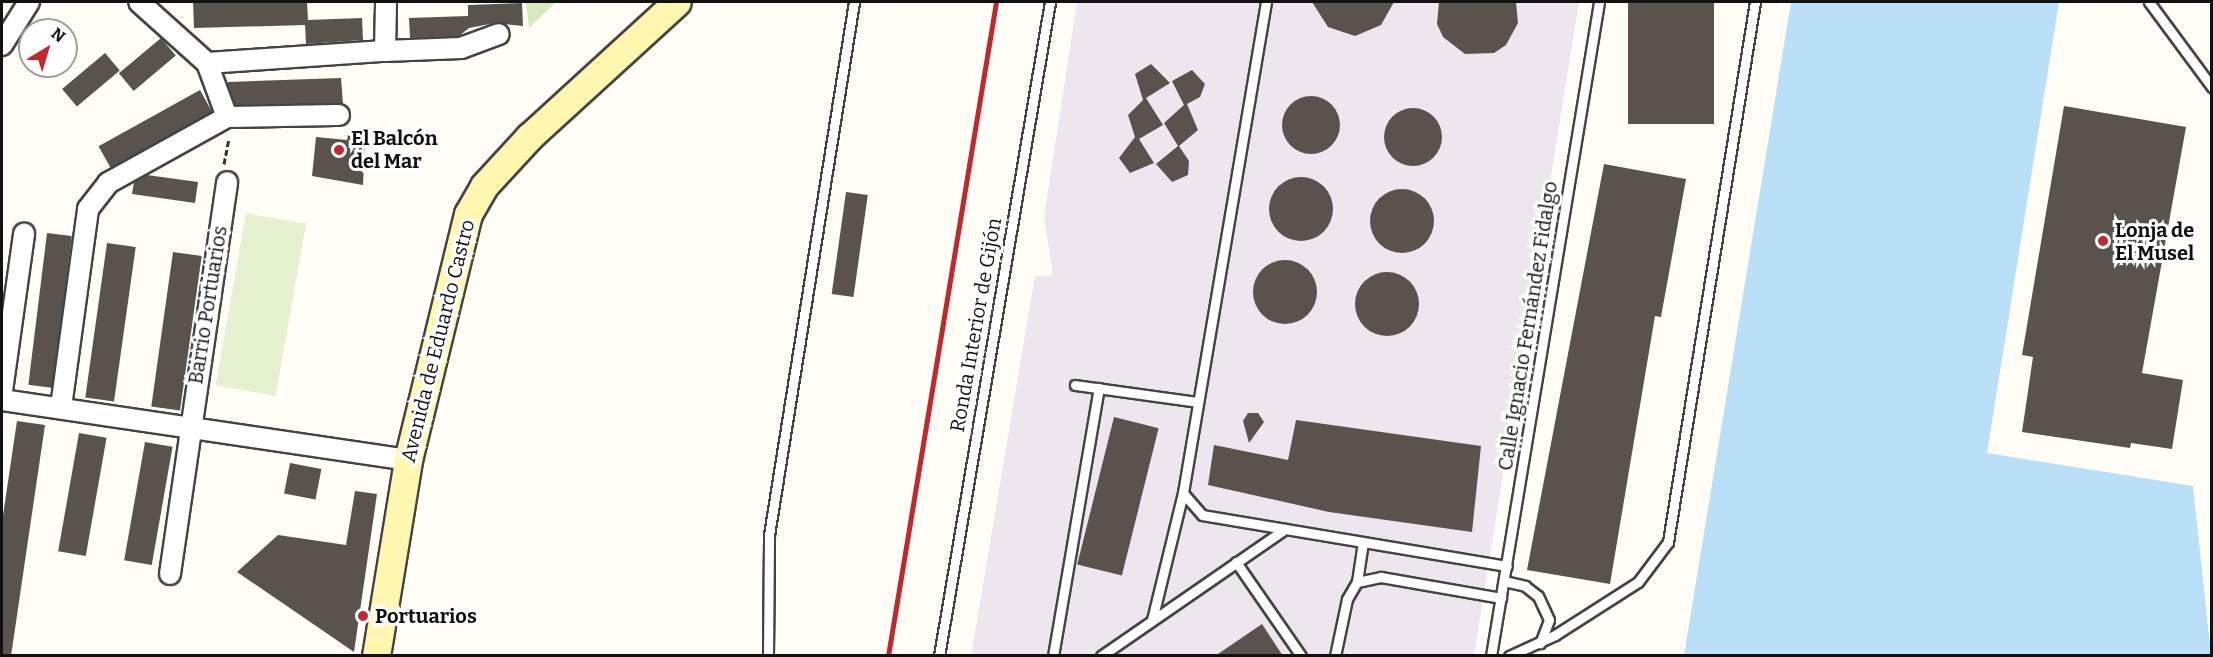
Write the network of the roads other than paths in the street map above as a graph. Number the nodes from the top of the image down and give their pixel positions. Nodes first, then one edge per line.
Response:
1 (29, 2) edge
2 (139, 2) edge
3 (386, 2) edge
4 (677, 2) edge
5 (854, 2) edge
6 (1050, 2) edge
7 (1266, 2) edge
8 (1599, 2) edge
9 (1755, 2) edge
10 (2149, 2) edge
11 (499, 34) dead end
12 (2, 45) edge
13 (385, 51) junction
14 (207, 63) junction
15 (2211, 87) edge
16 (339, 115) dead end
17 (227, 117) junction
18 (227, 182) road end
19 (24, 234) dead end
20 (1075, 385) dead end
21 (1099, 388) junction
22 (2, 391) edge
23 (2, 400) edge
24 (1198, 402) junction
25 (61, 407) junction
26 (189, 428) junction
27 (408, 460) junction
28 (1183, 493) junction
29 (1285, 529) junction
30 (1364, 542) junction
31 (1236, 562) junction
32 (1507, 566) junction
33 (170, 574) dead end
34 (1504, 581) junction
35 (1357, 582) junction
36 (1501, 598) junction
37 (1152, 620) junction
38 (1540, 643) junction
39 (376, 656) edge
40 (768, 656) edge
41 (939, 656) edge
42 (1053, 656) edge
43 (1101, 656) edge
44 (1301, 656) edge
45 (1335, 656) edge
46 (1491, 656) edge
47 (1509, 656) edge

1 - 12 street
2 - 14 street
3 - 13 street
4 - 27 street, Avenida de Eduardo Castro
5 - 40 lane
6 - 41 lane, Ronda Interior de Gijón
7 - 24 lane
8 - 32 lane, Calle Ignacio Fernández Fidalgo
9 - 38 lane
10 - 15 lane
11 - 13 street
13 - 14 street
14 - 17 street
16 - 17 street
17 - 25 street
18 - 26 street, Barrio Portuarios
19 - 22 street
20 - 21 lane
21 - 24 lane
21 - 42 lane
23 - 25 street
24 - 28 lane
25 - 26 street
26 - 27 street
26 - 33 street, Barrio Portuarios
27 - 39 street, Avenida de Eduardo Castro
28 - 29 lane
28 - 37 lane
29 - 30 lane
29 - 31 lane
30 - 32 lane
30 - 35 lane
31 - 37 lane
31 - 44 lane
32 - 34 lane, Calle Ignacio Fernández Fidalgo
34 - 36 lane, Calle Ignacio Fernández Fidalgo
34 - 38 lane
35 - 36 lane
35 - 45 lane
36 - 46 lane, Calle Ignacio Fernández Fidalgo
37 - 43 lane
38 - 47 lane

